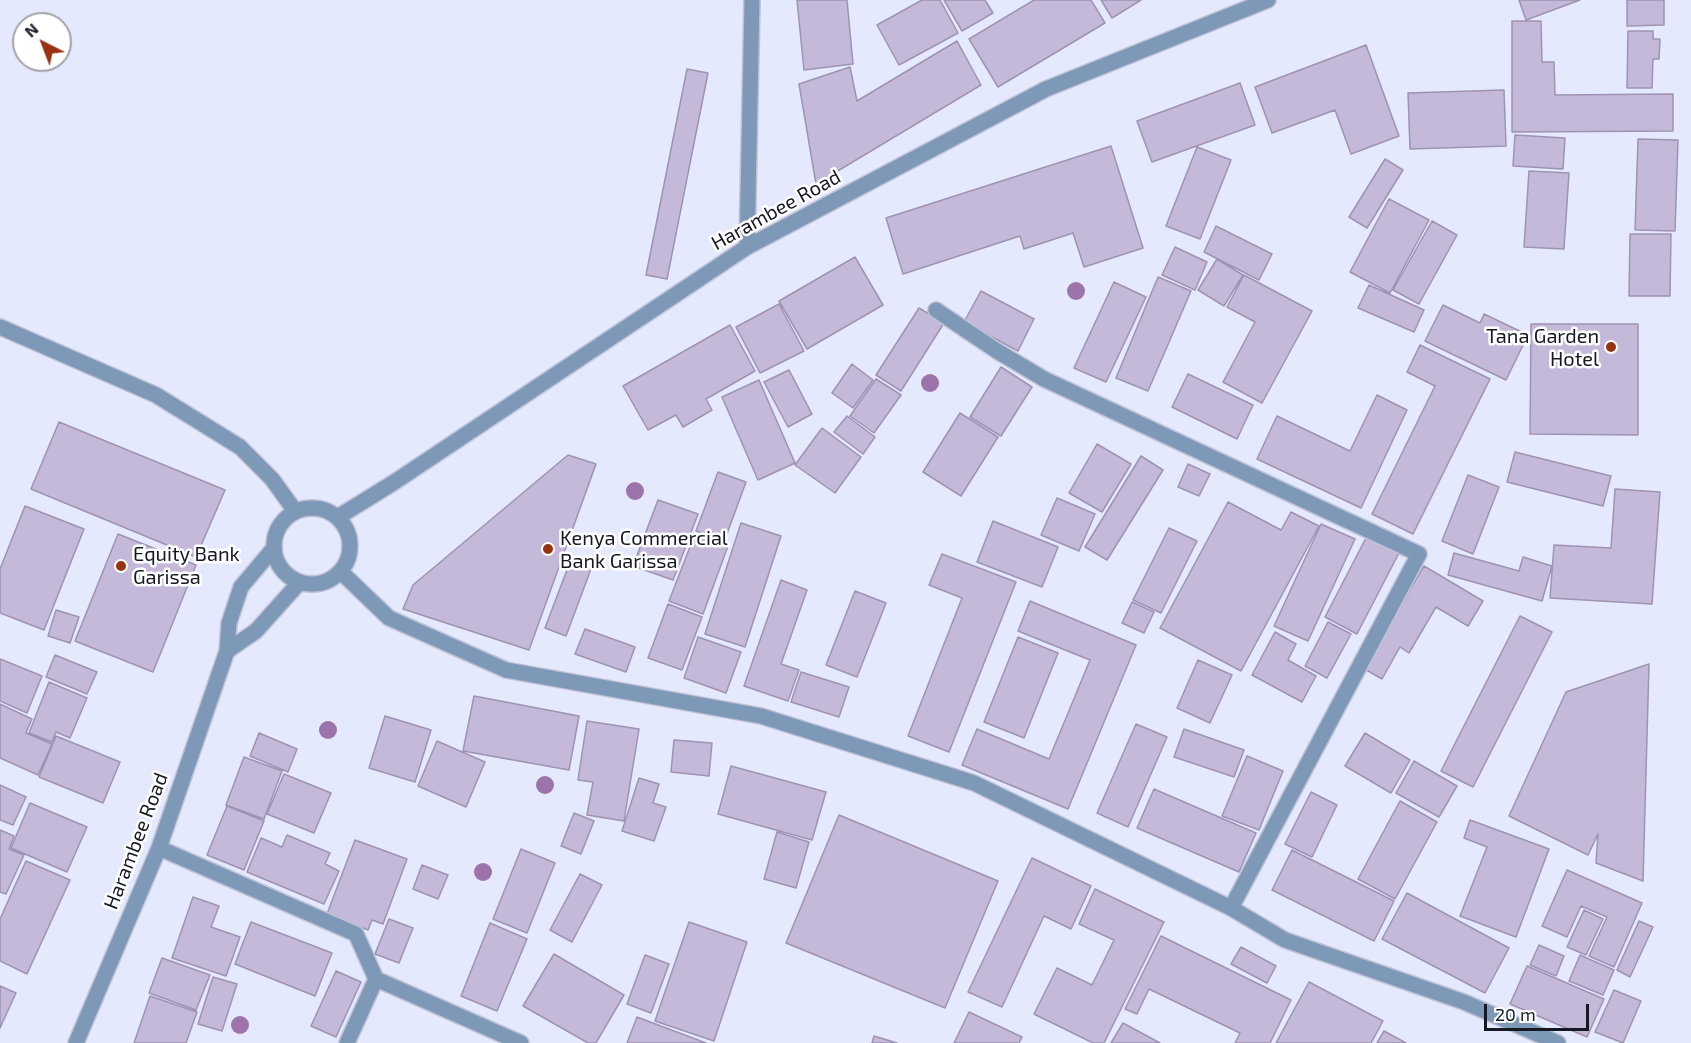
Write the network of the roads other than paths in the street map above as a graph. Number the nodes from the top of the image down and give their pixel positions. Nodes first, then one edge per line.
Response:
1 (752, 0) edge
2 (1268, 0) edge
3 (747, 247) junction
4 (936, 310) dead end
5 (0, 327) edge
6 (295, 511) junction
7 (338, 517) junction
8 (273, 549) junction
9 (341, 572) junction
10 (299, 583) junction
11 (227, 651) junction
12 (159, 848) junction
13 (1231, 908) junction
14 (376, 979) junction
15 (76, 1043) edge
16 (347, 1043) edge
17 (521, 1043) edge
18 (1558, 1043) edge

1 - 3 street
2 - 3 street, Harambee Road
3 - 7 street, Harambee Road
4 - 13 street
5 - 6 street
6 - 7 street
6 - 8 street
7 - 9 street
8 - 10 street
8 - 11 street, Harambee Road
9 - 10 street
9 - 13 street
10 - 11 street
11 - 12 street, Harambee Road
12 - 14 street
12 - 15 street, Harambee Road
13 - 18 street
14 - 16 street
14 - 17 street

